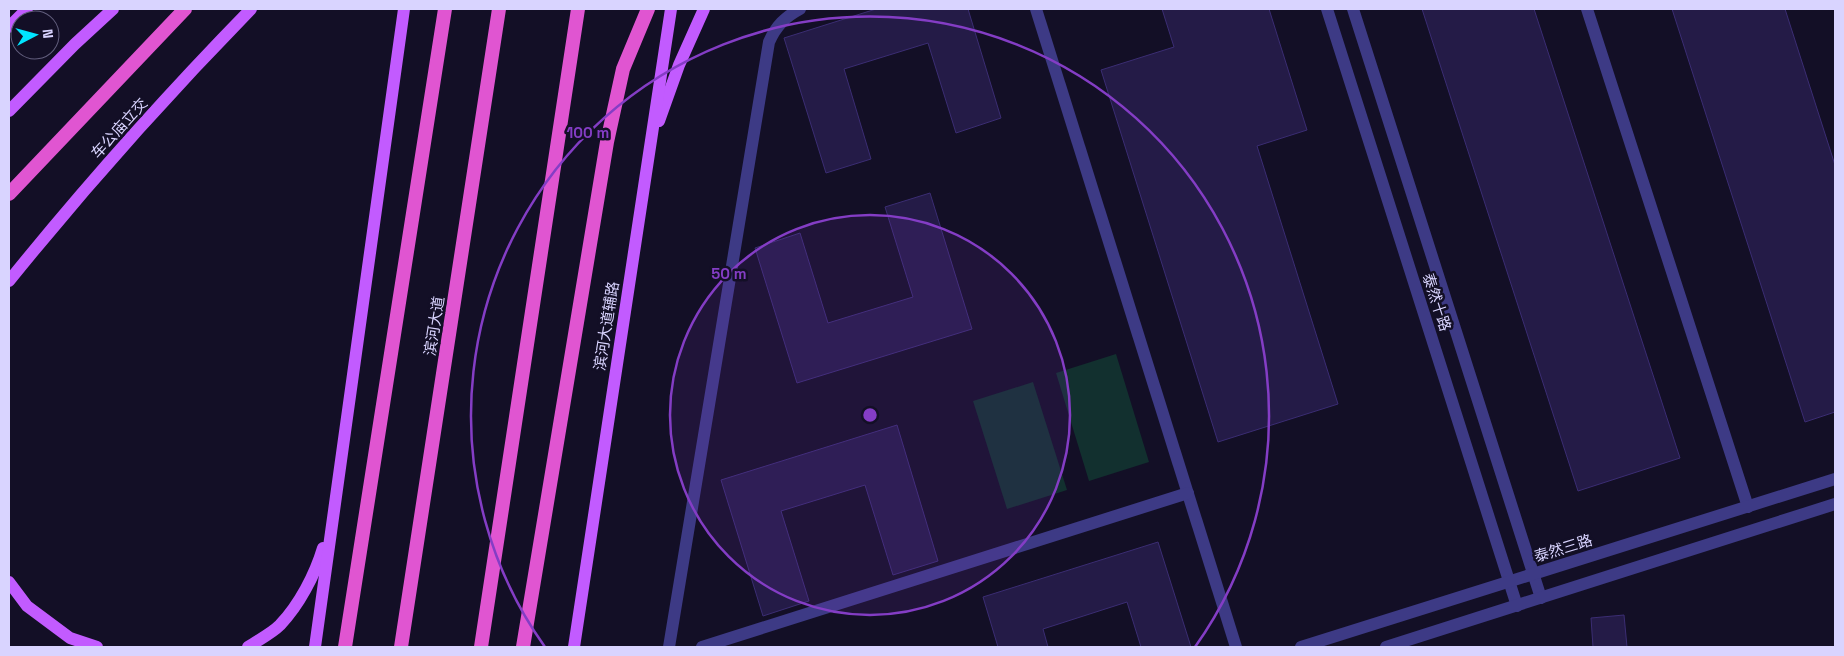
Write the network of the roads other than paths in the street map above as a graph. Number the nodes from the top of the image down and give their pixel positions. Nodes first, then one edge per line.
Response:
1 (27, 9) edge
2 (113, 9) edge
3 (185, 9) edge
4 (251, 9) edge
5 (404, 9) edge
6 (445, 9) edge
7 (498, 9) edge
8 (578, 9) edge
9 (648, 9) edge
10 (671, 9) edge
11 (704, 9) edge
12 (800, 9) edge
13 (1036, 9) edge
14 (1327, 9) edge
15 (1353, 9) edge
16 (1588, 9) edge
17 (9, 27) edge
18 (9, 111) edge
19 (649, 147) junction
20 (9, 194) edge
21 (12, 277) edge
22 (9, 287) edge
23 (1835, 479) edge
24 (1188, 493) junction
25 (1835, 504) edge
26 (1748, 507) junction
27 (334, 510) junction
28 (1533, 574) junction
29 (9, 582) edge
30 (1510, 582) junction
31 (1540, 598) junction
32 (1517, 606) junction
33 (524, 644) edge
34 (97, 647) edge
35 (248, 647) edge
36 (315, 647) edge
37 (345, 647) edge
38 (401, 647) edge
39 (481, 647) edge
40 (574, 647) edge
41 (669, 647) edge
42 (702, 647) edge
43 (1236, 647) edge
44 (1301, 647) edge
45 (1386, 647) edge

1 - 17 main road
2 - 18 main road
3 - 20 highway
4 - 21 main road, 车公庙立交
5 - 27 main road
6 - 37 highway, bridge
7 - 38 highway, 滨河大道
8 - 39 highway
9 - 33 highway
10 - 19 main road, 滨河大道辅路
11 - 19 main road
12 - 41 street
13 - 24 street
14 - 30 street, 泰然十路
15 - 28 street, 泰然十路
16 - 26 street
19 - 40 main road, 滨河大道辅路
21 - 22 main road, 车公庙立交
23 - 26 street, 泰然三路
24 - 42 street
24 - 43 street
25 - 31 street
26 - 28 street, 泰然三路
27 - 35 main road
27 - 36 main road
28 - 30 street, 泰然三路
28 - 31 street, 泰然十路
29 - 34 main road
30 - 32 street, 泰然十路
30 - 44 street, 泰然三路
31 - 32 street
32 - 45 street

